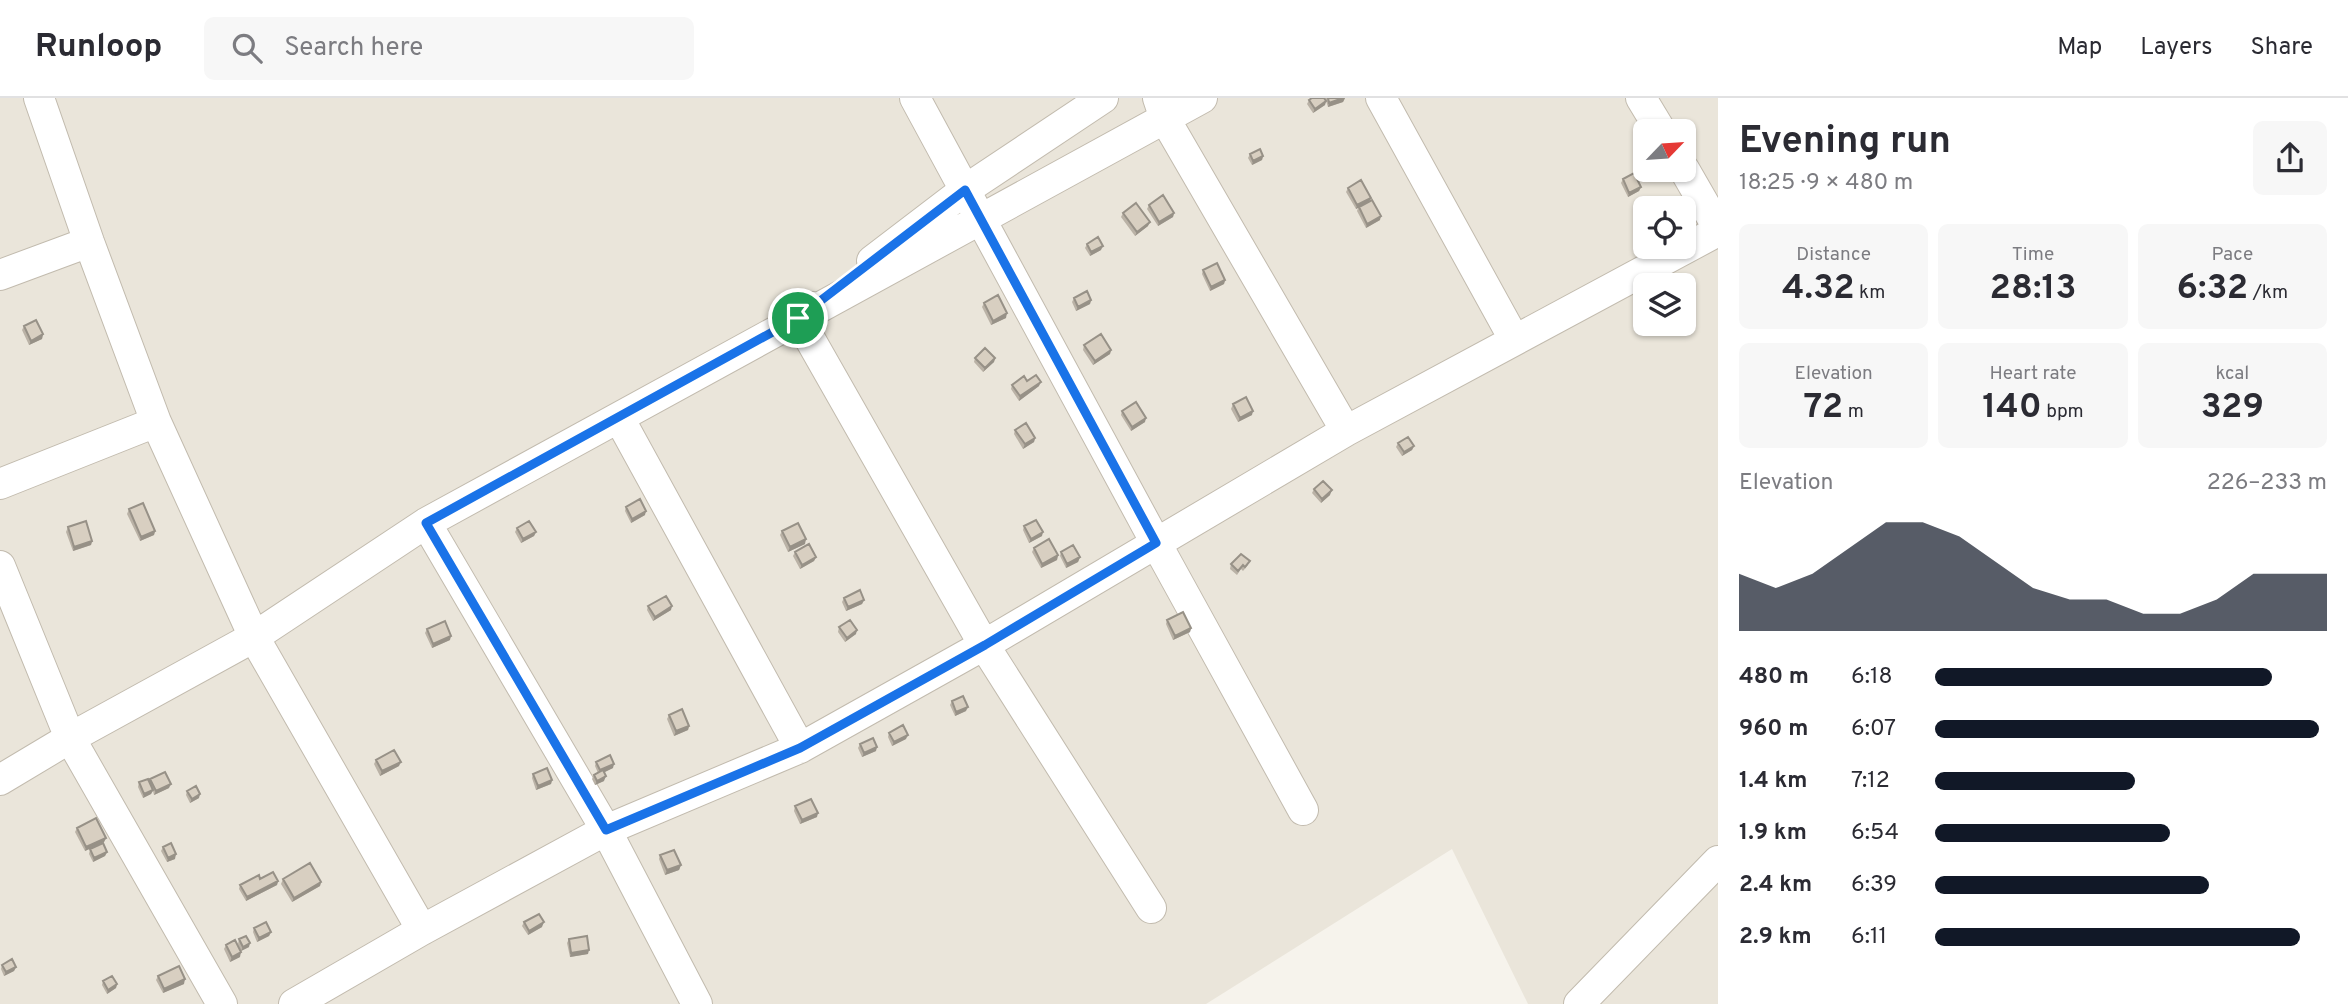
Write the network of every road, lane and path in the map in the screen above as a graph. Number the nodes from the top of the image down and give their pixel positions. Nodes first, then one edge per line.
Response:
1 (39, 98) edge
2 (915, 98) edge
3 (934, 98) edge
4 (1103, 98) edge
5 (1202, 98) edge
6 (1381, 98) edge
7 (1642, 98) edge
8 (1162, 108) edge
9 (1654, 119) edge
10 (1691, 182) edge
11 (965, 190) junction
12 (981, 219) junction
13 (1718, 229) edge
14 (89, 242) junction
15 (0, 275) edge
16 (798, 318) junction
17 (1514, 339) junction
18 (619, 418) junction
19 (156, 422) junction
20 (1346, 431) junction
21 (0, 484) edge
22 (426, 523) junction
23 (1156, 543) junction
24 (0, 566) edge
25 (254, 637) junction
26 (985, 645) junction
27 (70, 738) junction
28 (800, 748) junction
29 (0, 780) edge
30 (1303, 810) dead end
31 (606, 830) junction
32 (1718, 861) edge
33 (1151, 908) dead end
34 (422, 930) junction
35 (222, 1004) edge
36 (294, 1004) edge
37 (697, 1004) edge
38 (1579, 1004) edge

1 - 14 street
2 - 11 street
3 - 11 street
4 - 11 street
5 - 8 street
6 - 17 street
7 - 9 street
8 - 12 street
8 - 20 street
10 - 13 street
11 - 12 street
11 - 16 street
12 - 16 street
12 - 23 street
13 - 17 street
14 - 15 street
14 - 19 street
16 - 18 street
16 - 26 street
17 - 20 street
18 - 22 street
18 - 28 street
19 - 21 street
19 - 25 street
20 - 23 street
22 - 25 street
22 - 31 street
23 - 26 street
23 - 30 street
24 - 27 street
25 - 27 street
25 - 34 street
26 - 28 street
26 - 33 street
27 - 29 street
27 - 35 street
28 - 31 street
31 - 34 street
31 - 37 street
32 - 38 street
34 - 36 street

